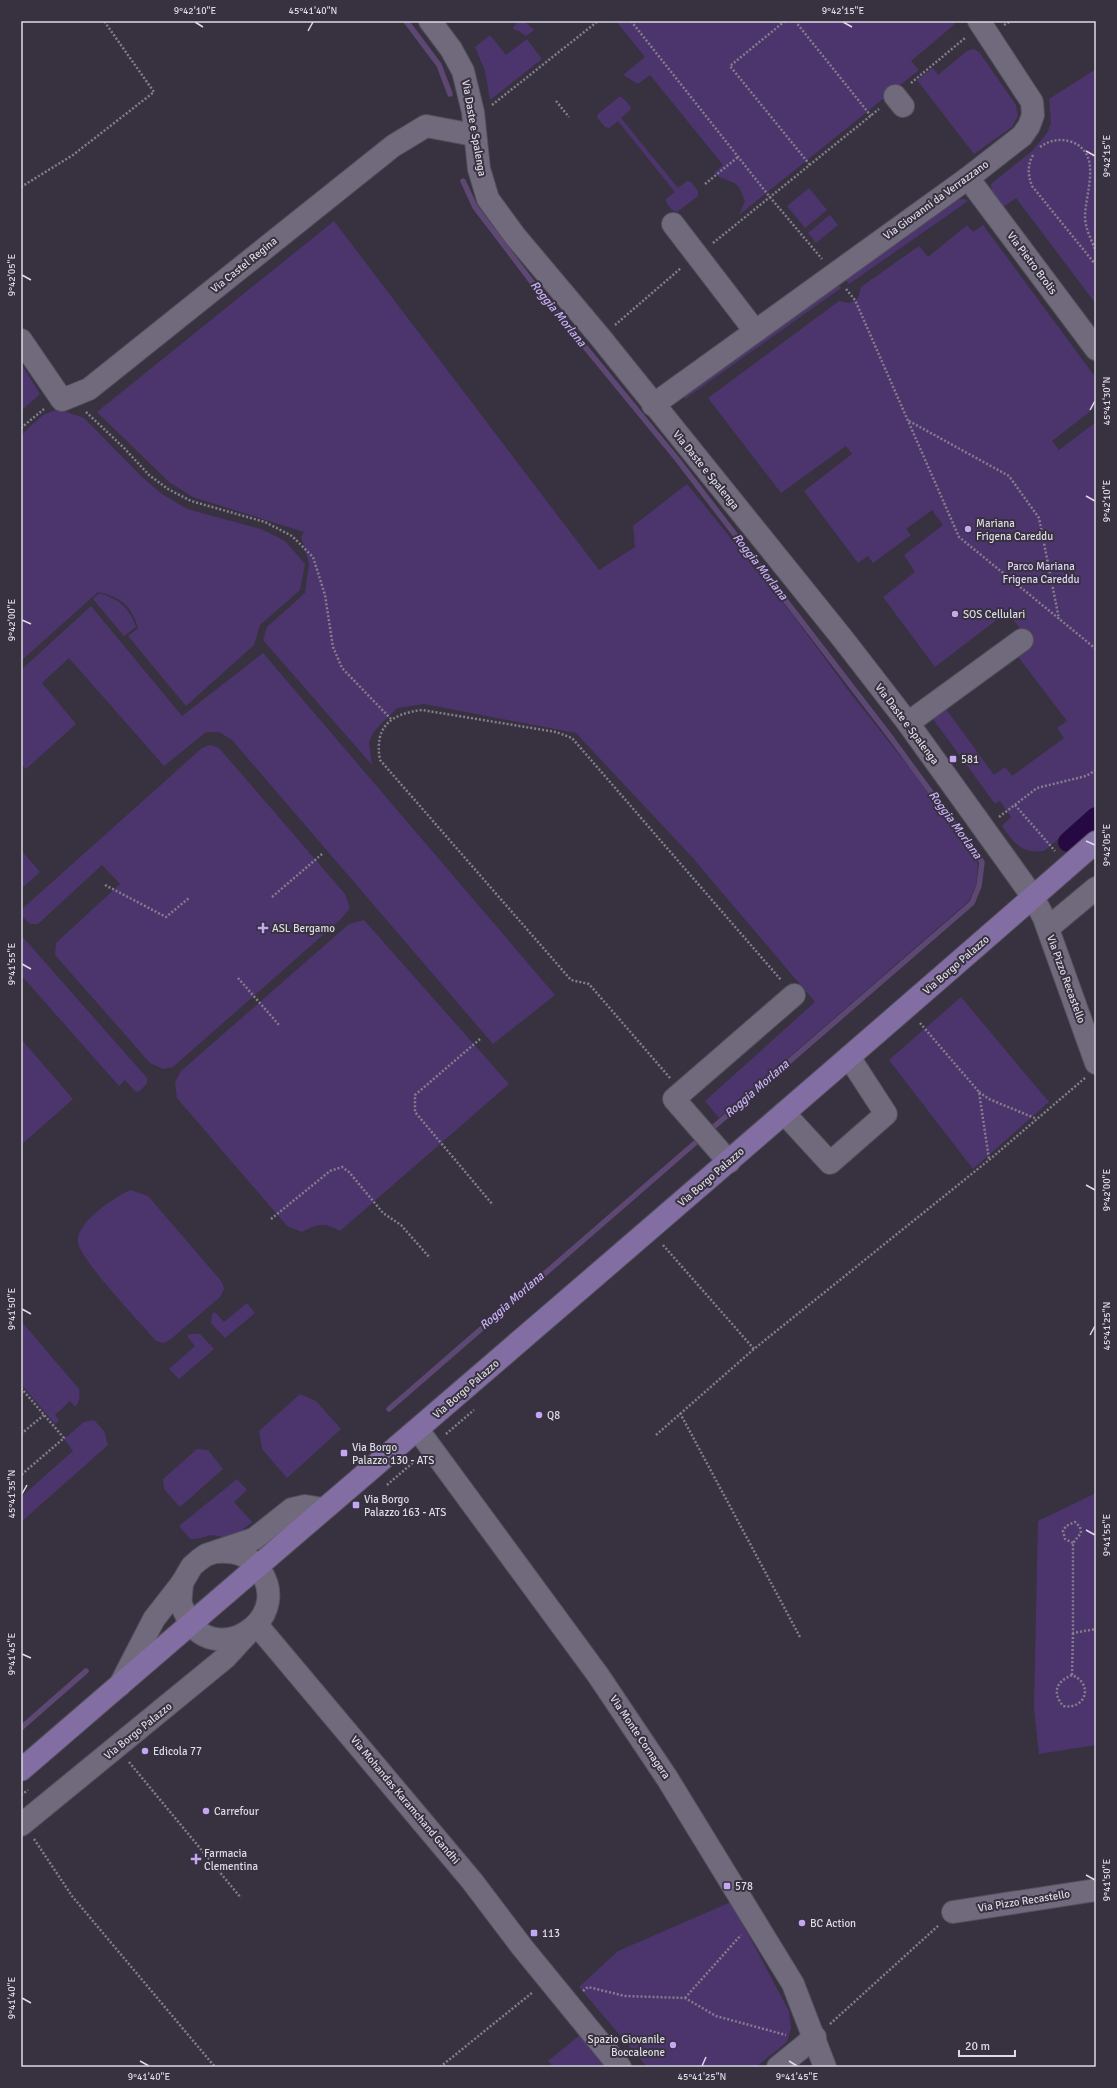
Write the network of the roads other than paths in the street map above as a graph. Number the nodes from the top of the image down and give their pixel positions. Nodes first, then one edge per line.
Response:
1 (430, 21) edge
2 (983, 27) edge
3 (474, 135) junction
4 (968, 178) junction
5 (673, 224) dead end
6 (755, 331) junction
7 (21, 340) edge
8 (1096, 349) edge
9 (653, 405) junction
10 (1022, 640) dead end
11 (908, 723) junction
12 (1096, 842) edge
13 (1096, 888) edge
14 (1033, 897) junction
15 (1048, 928) junction
16 (794, 995) road end
17 (849, 1057) junction
18 (1093, 1069) edge
19 (784, 1113) junction
20 (724, 1156) junction
21 (418, 1430) junction
22 (323, 1510) junction
23 (215, 1552) junction
24 (257, 1566) junction
25 (182, 1583) junction
26 (190, 1623) junction
27 (253, 1628) junction
28 (120, 1685) junction
29 (21, 1770) edge
30 (22, 1824) edge
31 (1096, 1890) edge
32 (953, 1912) road end
33 (815, 2037) junction
34 (620, 2067) edge
35 (778, 2067) edge
36 (825, 2067) edge

1 - 3 street, Via Daste e Spalenga
2 - 4 street, Via Giovanni da Verrazzano
3 - 7 street, Via Castel Regina
3 - 9 street, Via Daste e Spalenga
4 - 6 street, Via Giovanni da Verrazzano
4 - 8 street, Via Pietro Brolis
5 - 6 street
6 - 9 street, Via Giovanni da Verrazzano
9 - 11 street, Via Daste e Spalenga
10 - 11 street
11 - 14 street, Via Daste e Spalenga
12 - 14 main road, Via Borgo Palazzo
13 - 15 street
14 - 15 street, Via Pizzo Recastello
14 - 17 main road, Via Borgo Palazzo
15 - 18 street, Via Pizzo Recastello
16 - 20 street
17 - 19 main road, Via Borgo Palazzo
17 - 19 street
19 - 20 main road, Via Borgo Palazzo
20 - 21 main road, Via Borgo Palazzo
21 - 22 main road, Via Borgo Palazzo
21 - 33 street, Via Monte Cornagera
22 - 23 street, Via Borgo Palazzo
22 - 24 main road, Via Borgo Palazzo
23 - 24 street, Via Borgo Palazzo
23 - 25 street, Via Borgo Palazzo
24 - 26 main road, Via Borgo Palazzo
24 - 27 street, Via Borgo Palazzo
25 - 26 street, Via Borgo Palazzo
25 - 28 street, Via Borgo Palazzo
26 - 27 street, Via Borgo Palazzo
26 - 28 main road, Via Borgo Palazzo
27 - 30 street, Via Borgo Palazzo
27 - 34 street, Via Mohandas Karamchand Gandhi
28 - 29 main road, Via Borgo Palazzo
31 - 32 street, Via Pizzo Recastello
33 - 35 street
33 - 36 street, Via Monte Cornagera

